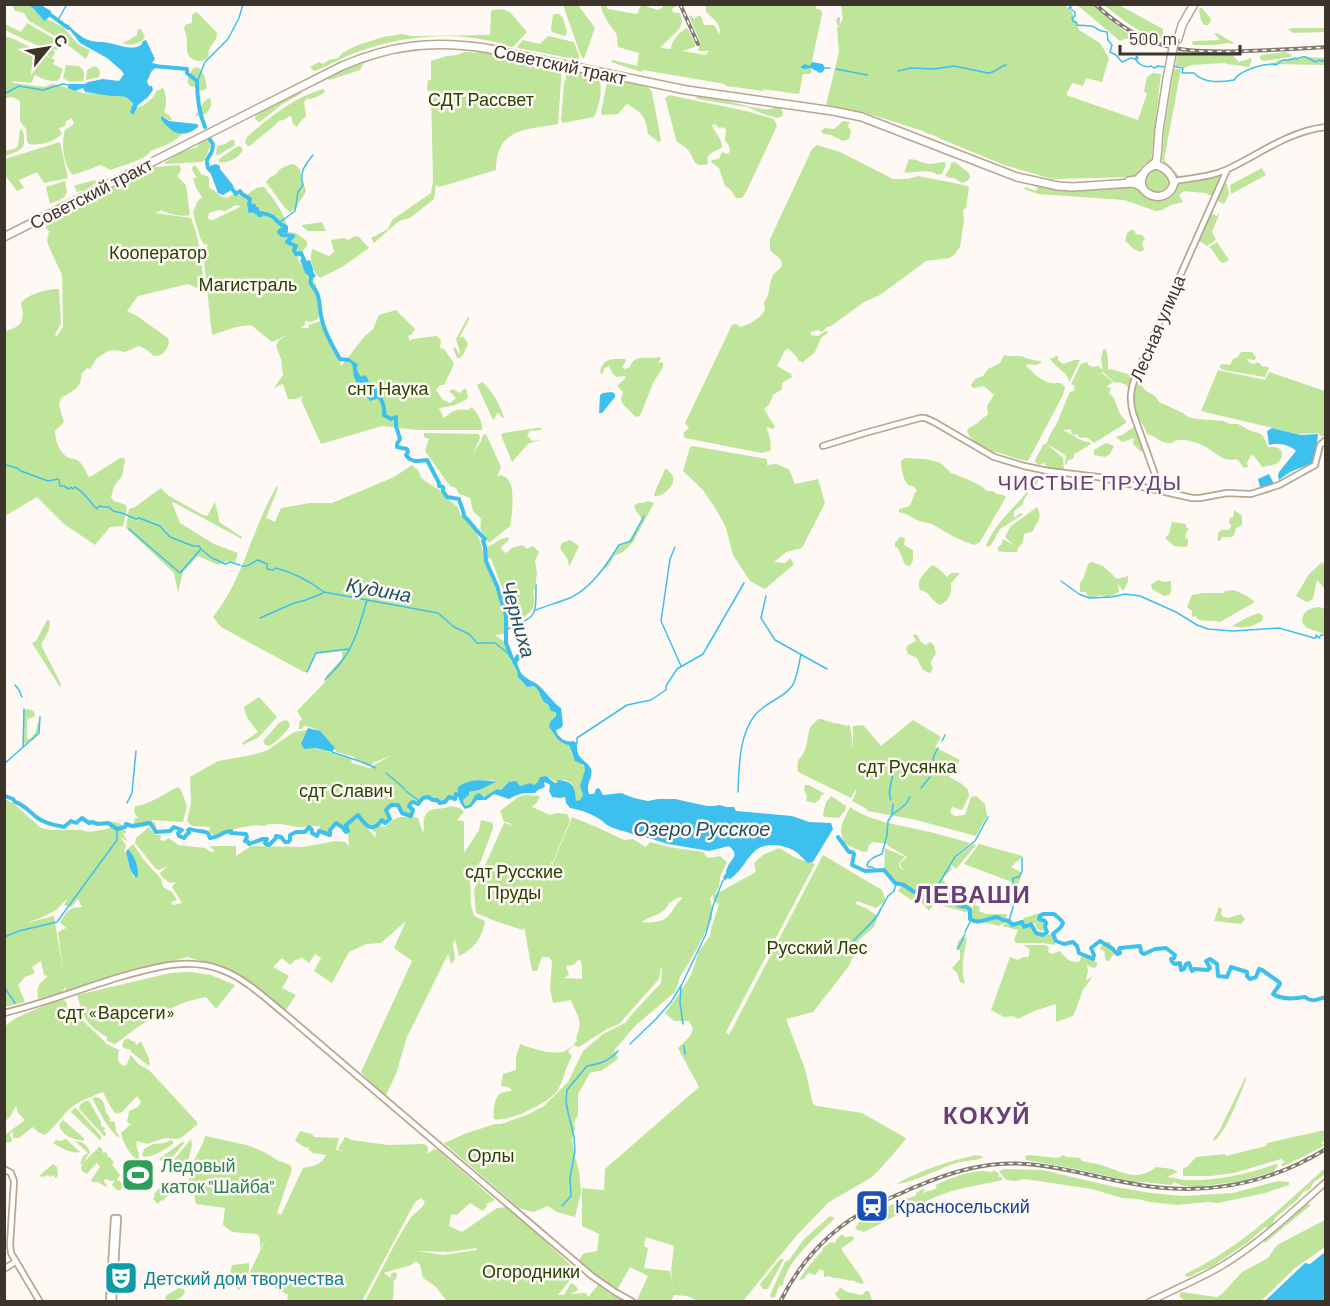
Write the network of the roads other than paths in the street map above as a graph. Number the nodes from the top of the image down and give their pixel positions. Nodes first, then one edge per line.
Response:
1 (1192, 4) edge
2 (1169, 79) junction
3 (822, 108) junction
4 (1326, 127) edge
5 (1151, 166) junction
6 (1163, 167) junction
7 (1227, 170) junction
8 (1218, 173) junction
9 (1143, 175) junction
10 (1222, 179) junction
11 (1174, 181) junction
12 (1143, 188) junction
13 (4, 235) edge
14 (1326, 440) edge
15 (823, 446) dead end
16 (1159, 491) junction
17 (4, 1013) edge
18 (4, 1169) edge
19 (1326, 1182) edge
20 (15, 1262) junction
21 (4, 1269) edge
22 (40, 1302) edge
23 (111, 1302) edge
24 (633, 1302) edge
25 (1149, 1302) edge

1 - 2 highway, bridge
2 - 5 highway
2 - 6 highway
3 - 9 highway, Советский тракт
3 - 12 highway, Советский тракт
3 - 13 highway, Советский тракт
4 - 7 main road
5 - 6 highway
5 - 9 highway
6 - 11 highway
7 - 8 main road
7 - 10 main road, Лесная улица
8 - 10 main road
8 - 11 main road
9 - 12 highway
10 - 16 main road, Лесная улица
11 - 12 highway
14 - 16 main road
15 - 16 main road
17 - 24 main road
18 - 20 main road
19 - 25 main road
20 - 21 main road
20 - 22 main road
23 - 23 main road

